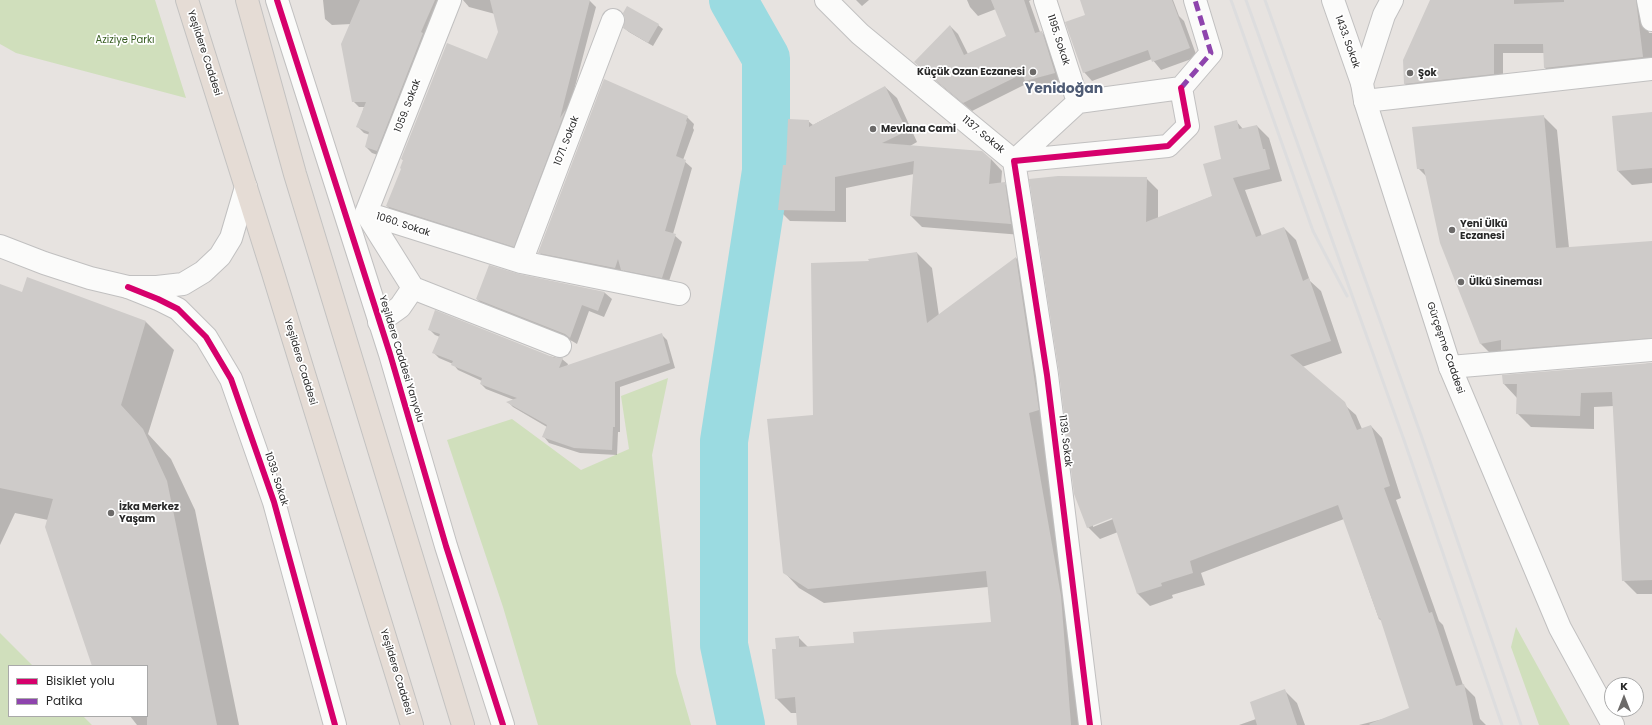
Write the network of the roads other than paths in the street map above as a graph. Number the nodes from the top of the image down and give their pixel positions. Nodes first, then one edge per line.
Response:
1 (187, 0) edge
2 (247, 0) edge
3 (277, 0) edge
4 (450, 0) edge
5 (826, 0) edge
6 (1045, 0) edge
7 (1195, 0) edge
8 (1332, 0) edge
9 (1392, 0) edge
10 (1648, 0) edge
11 (613, 20) dead end
12 (1652, 20) edge
13 (1652, 69) edge
14 (1181, 88) junction
15 (1364, 92) junction
16 (1078, 102) junction
17 (1014, 161) junction
18 (246, 188) junction
19 (366, 213) junction
20 (0, 246) edge
21 (521, 262) junction
22 (182, 284) junction
23 (128, 287) junction
24 (413, 288) junction
25 (679, 294) dead end
26 (178, 309) junction
27 (379, 322) junction
28 (560, 346) dead end
29 (1652, 350) edge
30 (1450, 367) junction
31 (335, 725) edge
32 (412, 725) edge
33 (463, 725) edge
34 (503, 725) edge
35 (1090, 725) edge
36 (1613, 725) edge

1 - 18 highway, Yeşildere Caddesi
2 - 33 highway
3 - 27 street, Yeşildere Caddesi Yanyolu
4 - 19 street, 1059. Sokak
5 - 17 street, 1137. Sokak
6 - 16 street, 1195. Sokak
7 - 14 street
8 - 15 street, 1433. Sokak
9 - 15 street
10 - 12 street
11 - 21 street, 1071. Sokak
13 - 15 street
14 - 16 street
14 - 17 street
15 - 30 street, Gürçeşme Caddesi
16 - 17 street, 1137. Sokak
17 - 35 street, 1139. Sokak
18 - 22 street, 1039. Sokak
18 - 32 highway, Yeşildere Caddesi
19 - 21 street, 1060. Sokak
19 - 24 street, 1060. Sokak
20 - 23 street, 1039. Sokak
21 - 25 street, 1060. Sokak
22 - 23 street, 1039. Sokak
22 - 26 street
23 - 26 street, 1039. Sokak
24 - 27 street
24 - 28 street
26 - 31 street, 1039. Sokak
27 - 34 street, Yeşildere Caddesi Yanyolu
29 - 30 street
30 - 36 street, Gürçeşme Caddesi

